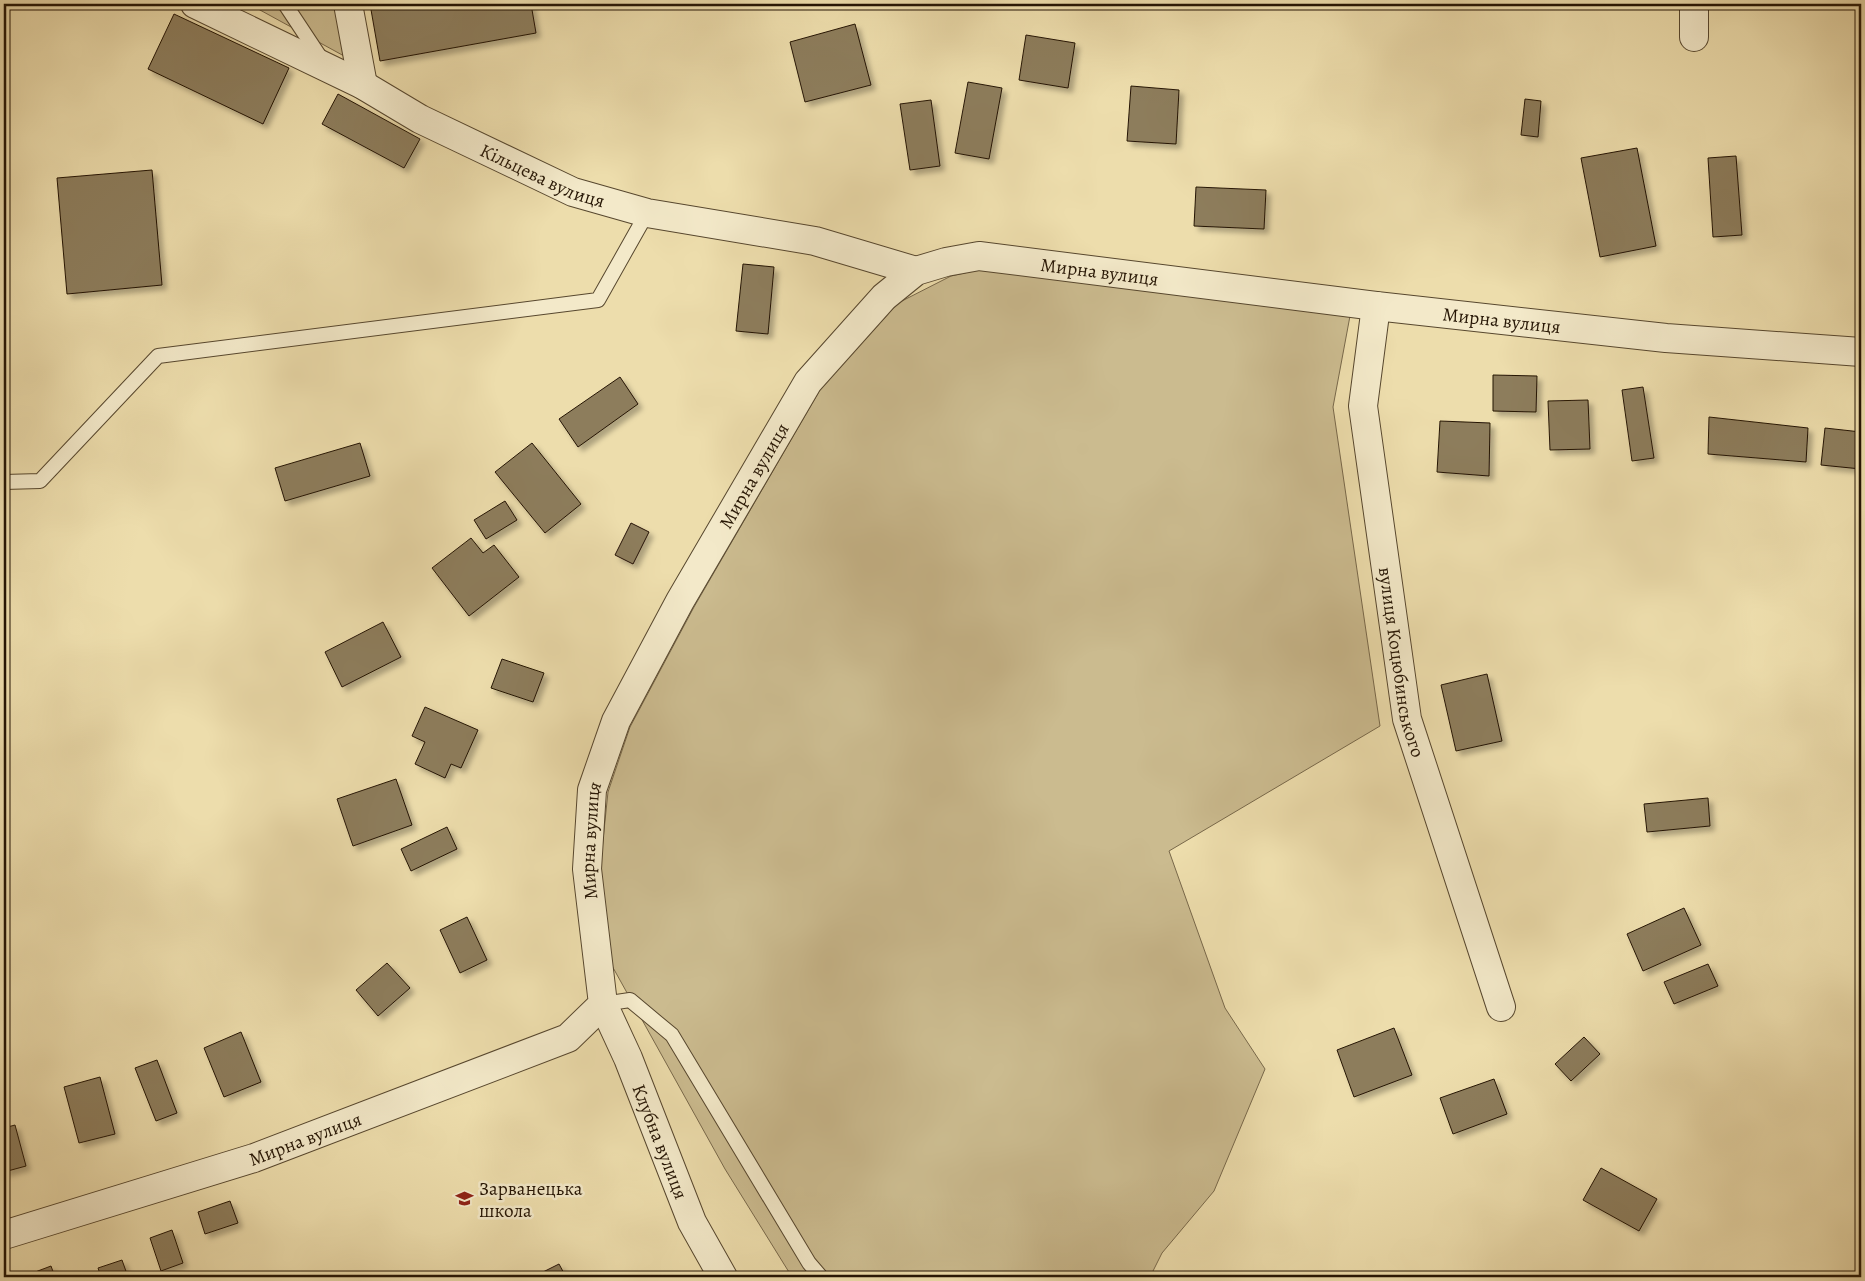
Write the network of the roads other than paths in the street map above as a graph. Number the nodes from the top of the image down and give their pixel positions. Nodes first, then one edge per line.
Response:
1 (195, 4) edge
2 (285, 4) edge
3 (348, 4) edge
4 (1694, 4) edge
5 (1694, 37) dead end
6 (326, 67) junction
7 (363, 85) junction
8 (647, 213) junction
9 (916, 271) junction
10 (1376, 306) junction
11 (1861, 352) edge
12 (4, 482) edge
13 (603, 1004) junction
14 (1501, 1006) dead end
15 (4, 1235) edge
16 (724, 1277) edge
17 (821, 1277) edge

1 - 6 street, Кільцева вулиця
2 - 6 lane
3 - 7 street
4 - 5 street
6 - 7 street, Кільцева вулиця
7 - 8 street, Кільцева вулиця
8 - 9 street, Кільцева вулиця
8 - 12 lane
9 - 10 street, Мирна вулиця
9 - 13 street, Мирна вулиця
10 - 11 street, Мирна вулиця
10 - 14 street, вулиця Коцюбинського
13 - 15 street, Мирна вулиця
13 - 16 street, Клубна вулиця
13 - 17 lane

